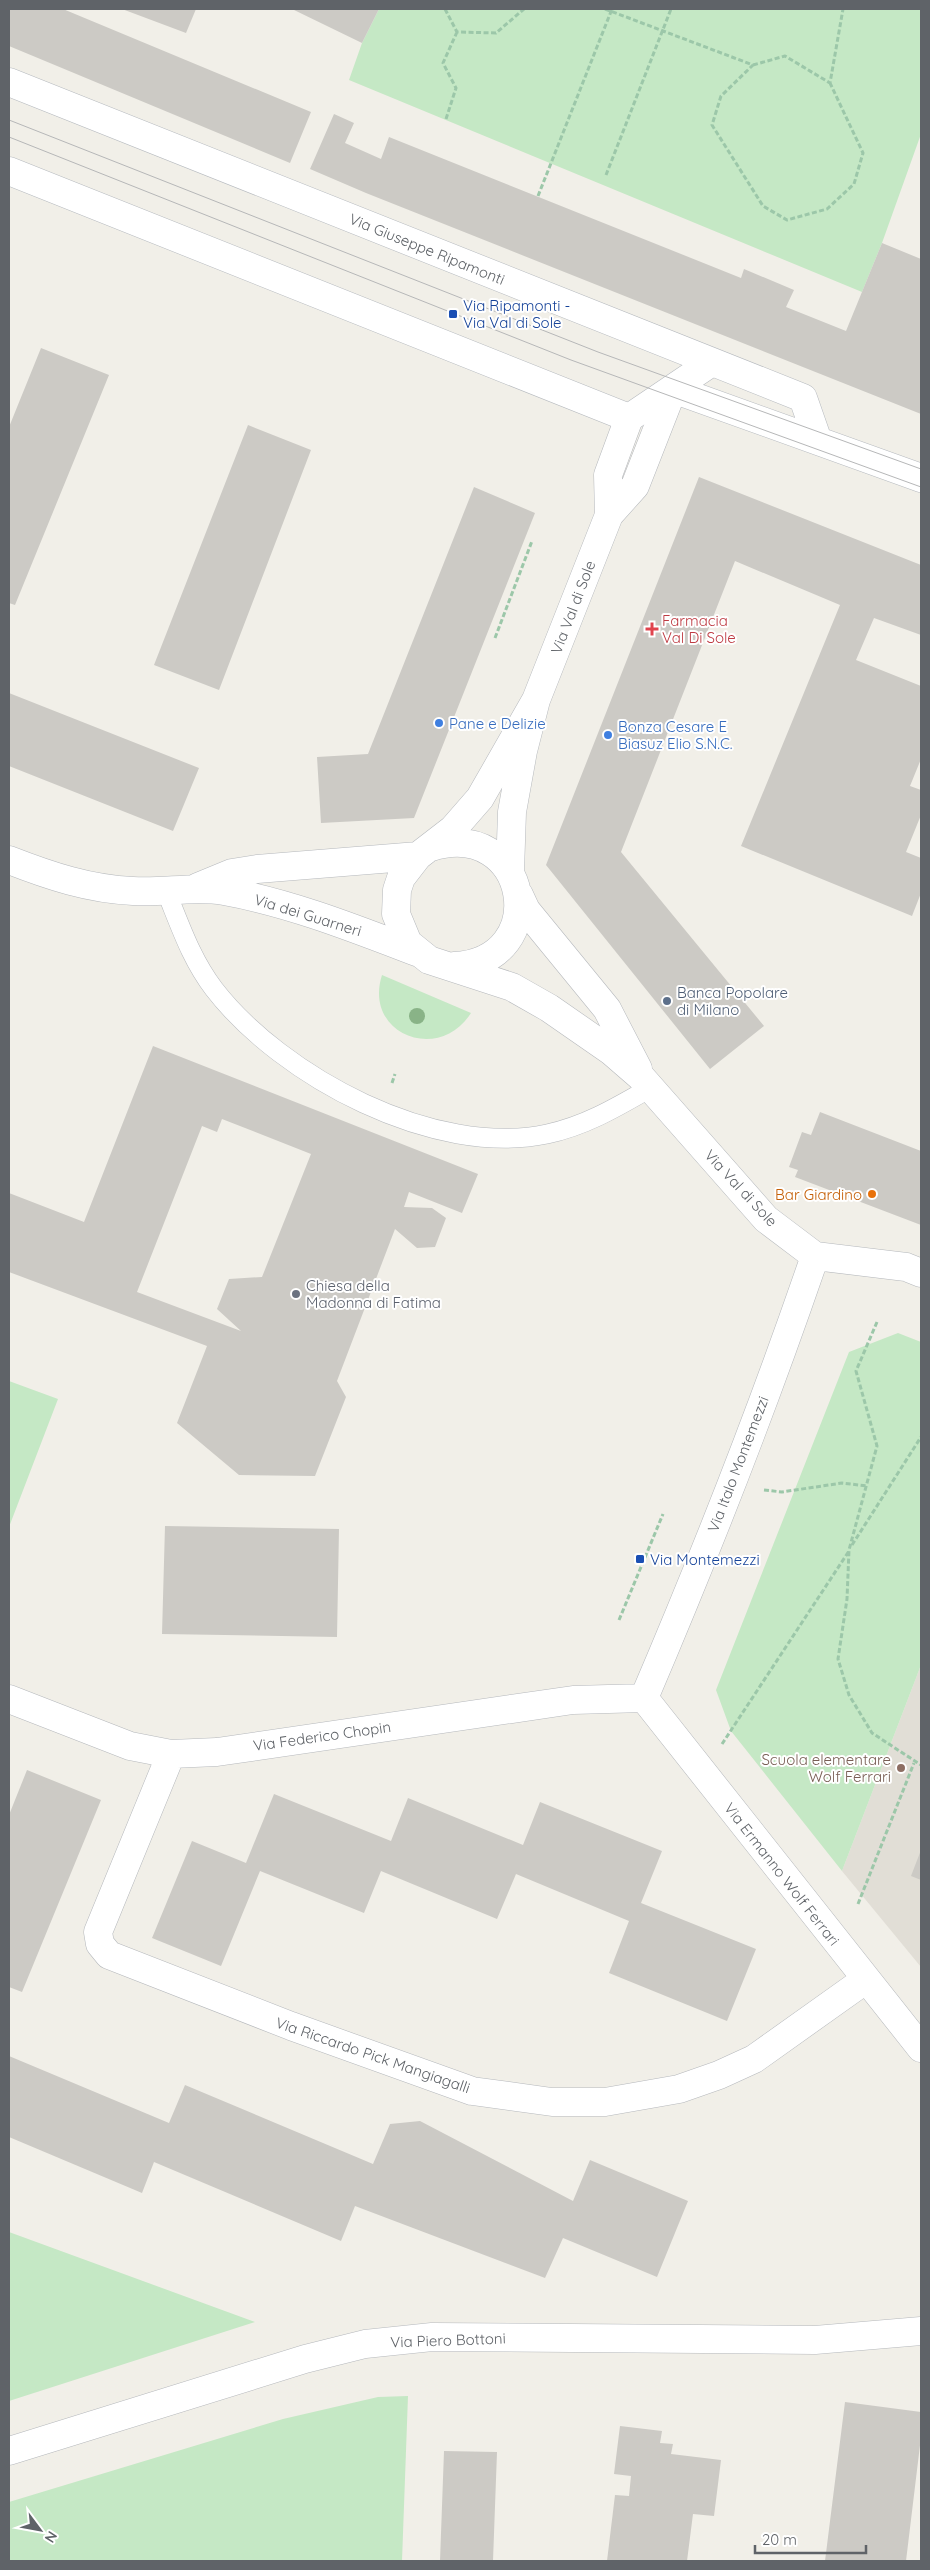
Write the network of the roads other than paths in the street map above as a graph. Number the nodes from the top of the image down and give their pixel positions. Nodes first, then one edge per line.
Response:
1 (9, 82) edge
2 (9, 171) edge
3 (658, 340) junction
4 (712, 362) junction
5 (673, 389) junction
6 (629, 418) junction
7 (818, 441) junction
8 (921, 478) edge
9 (609, 515) junction
10 (536, 700) junction
11 (425, 852) junction
12 (9, 860) edge
13 (514, 883) junction
14 (194, 888) junction
15 (166, 891) junction
16 (419, 953) junction
17 (454, 966) junction
18 (646, 1082) junction
19 (815, 1256) junction
20 (921, 1273) edge
21 (644, 1698) junction
22 (9, 1699) edge
23 (171, 1754) junction
24 (866, 1980) junction
25 (921, 2048) edge
26 (915, 2328) edge
27 (9, 2451) edge

1 - 3 street, Via Giuseppe Ripamonti
2 - 6 street
3 - 4 street, Via Giuseppe Ripamonti
3 - 5 street
4 - 5 street
4 - 7 street, Via Giuseppe Ripamonti
5 - 6 street
5 - 7 street
5 - 9 street, Via Val di Sole
6 - 9 street, Via Val di Sole
7 - 8 street
9 - 10 street, Via Val di Sole
10 - 11 street, Via Val di Sole
10 - 13 street, Via Val di Sole
11 - 13 street, Via Val di Sole
11 - 14 street, Via dei Guarneri
11 - 16 street, Via Val di Sole
12 - 15 street, Via dei Guarneri
13 - 17 street, Via Val di Sole
13 - 18 street, Via Val di Sole
14 - 15 street, Via dei Guarneri
14 - 16 street, Via dei Guarneri
15 - 18 lane
16 - 17 street, Via Val di Sole
17 - 18 street, Via Val di Sole
18 - 19 street, Via Val di Sole
19 - 20 street
19 - 21 street, Via Italo Montemezzi
21 - 23 street, Via Federico Chopin
21 - 24 street, Via Ermanno Wolf Ferrari
22 - 23 street, Via Federico Chopin
23 - 24 street, Via Riccardo Pick Mangiagalli
24 - 25 street, Via Ermanno Wolf Ferrari
26 - 27 street, Via Piero Bottoni

